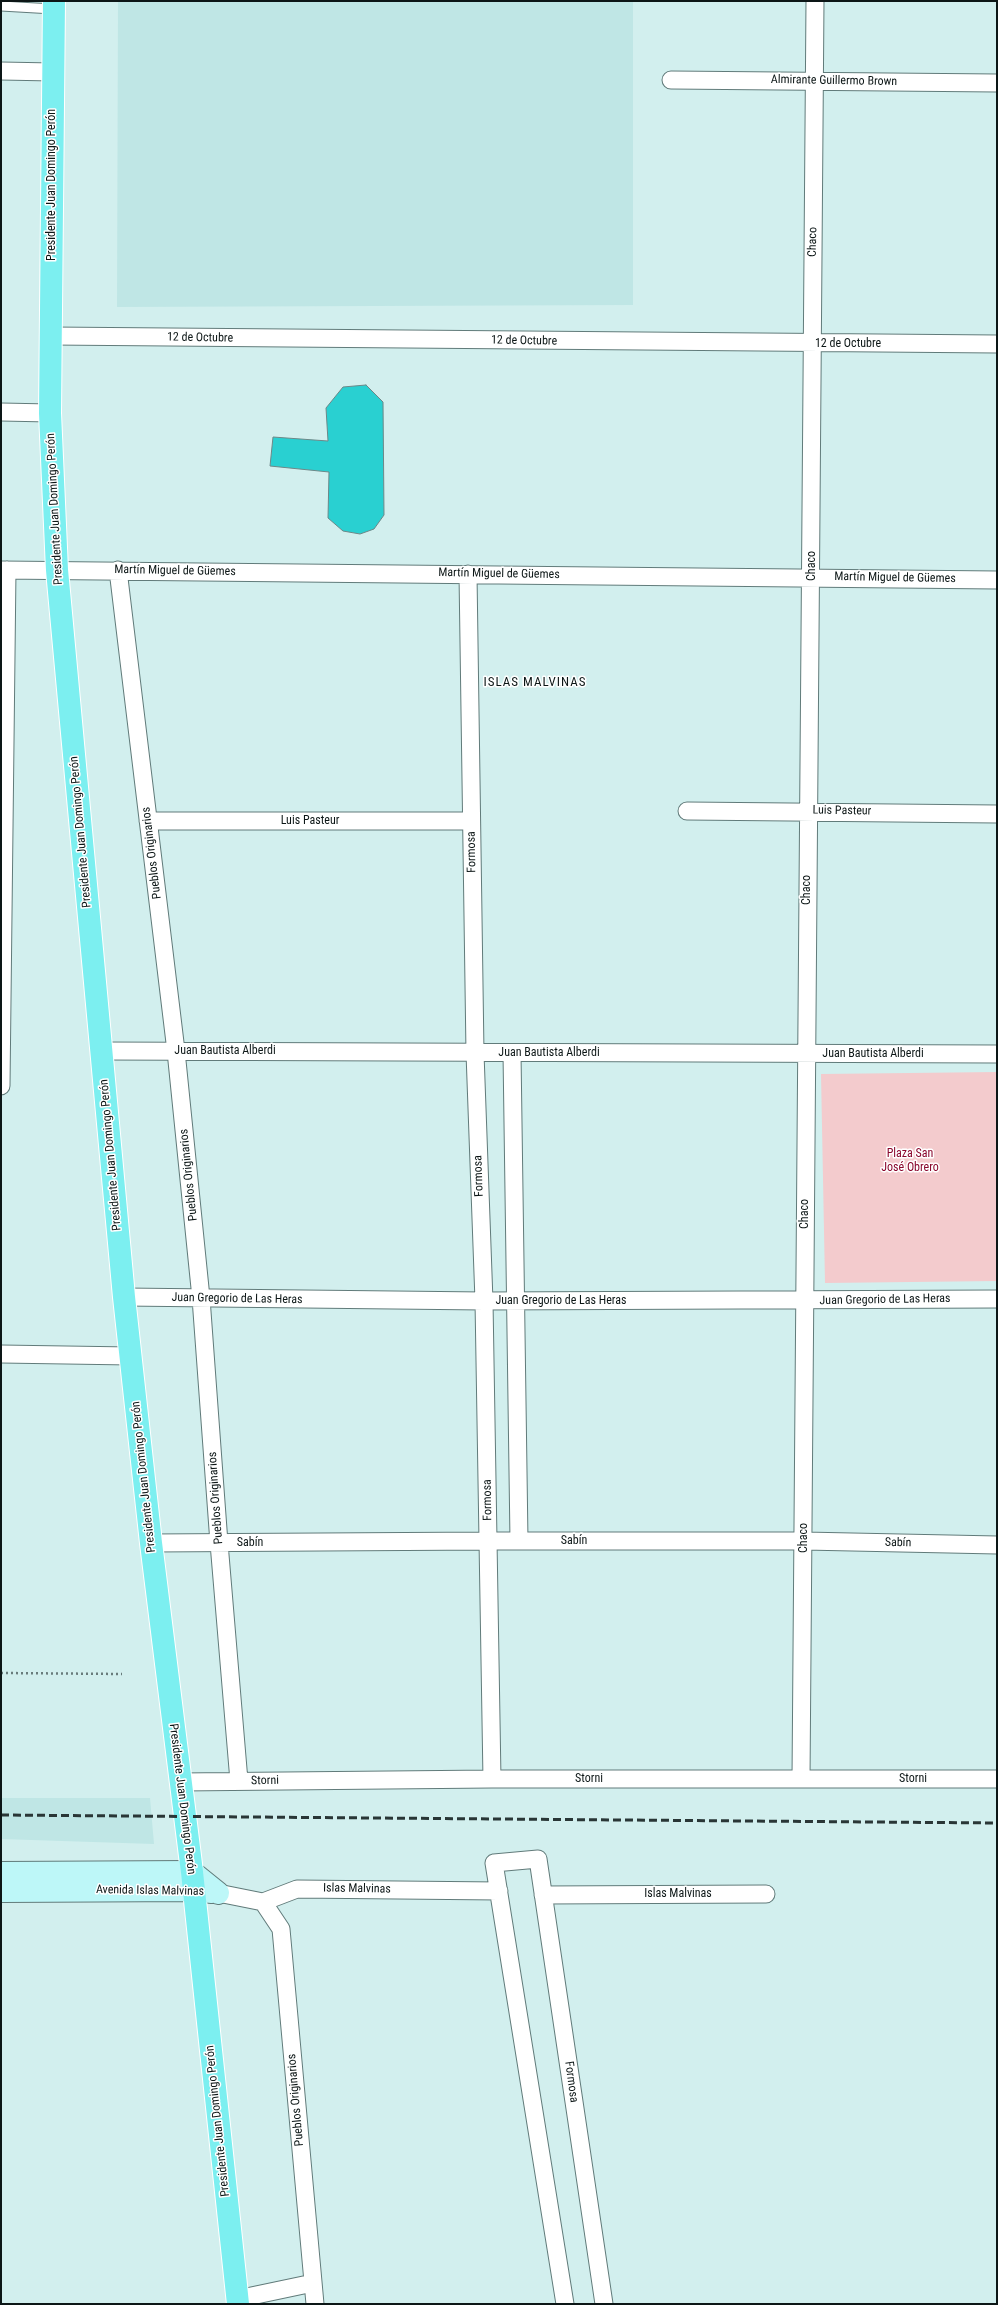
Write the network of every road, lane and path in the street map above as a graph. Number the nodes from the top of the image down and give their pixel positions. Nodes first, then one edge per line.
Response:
1 (815, 1) edge
2 (53, 5) edge
3 (1, 6) edge
4 (1, 71) edge
5 (53, 72) junction
6 (671, 80) dead end
7 (814, 80) junction
8 (997, 83) edge
9 (50, 336) junction
10 (812, 344) junction
11 (997, 344) edge
12 (1, 412) edge
13 (50, 413) junction
14 (4, 570) edge
15 (57, 570) junction
16 (118, 570) junction
17 (468, 574) junction
18 (812, 577) junction
19 (997, 580) edge
20 (687, 811) dead end
21 (808, 811) junction
22 (997, 814) edge
23 (148, 821) junction
24 (471, 821) junction
25 (2, 826) edge
26 (101, 1051) junction
27 (176, 1051) junction
28 (475, 1053) junction
29 (512, 1053) junction
30 (806, 1054) junction
31 (997, 1054) edge
32 (1, 1075) edge
33 (1, 1086) edge
34 (124, 1298) junction
35 (201, 1298) junction
36 (997, 1299) edge
37 (484, 1301) junction
38 (517, 1301) junction
39 (805, 1301) junction
40 (1, 1354) edge
41 (131, 1356) junction
42 (489, 1541) junction
43 (519, 1541) junction
44 (804, 1541) junction
45 (151, 1543) junction
46 (219, 1543) junction
47 (997, 1545) edge
48 (1, 1674) edge
49 (122, 1674) dead end
50 (492, 1779) junction
51 (801, 1779) junction
52 (997, 1779) edge
53 (239, 1781) junction
54 (180, 1782) junction
55 (1, 1873) edge
56 (192, 1881) junction
57 (1, 1891) edge
58 (499, 1891) junction
59 (218, 1893) joint
60 (766, 1894) dead end
61 (543, 1895) junction
62 (263, 1902) junction
63 (313, 2283) junction
64 (238, 2302) edge
65 (315, 2304) edge
66 (565, 2304) edge
67 (604, 2304) edge

1 - 7 street, Chaco
2 - 3 lane
2 - 5 main road, Presidente Juan Domingo Perón
4 - 5 street
5 - 9 main road, Presidente Juan Domingo Perón
6 - 7 street, Almirante Guillermo Brown
7 - 8 street, Almirante Guillermo Brown
7 - 10 street, Chaco
9 - 10 street, 12 de Octubre
9 - 13 main road, Presidente Juan Domingo Perón
10 - 11 street, 12 de Octubre
10 - 18 street, Chaco
12 - 13 street
13 - 15 main road, Presidente Juan Domingo Perón
14 - 15 street, Martín Miguel de Güemes
14 - 25 street
15 - 16 street, Martín Miguel de Güemes
15 - 26 main road, Presidente Juan Domingo Perón
16 - 17 street, Martín Miguel de Güemes
16 - 23 street, Pueblos Originarios
17 - 18 street, Martín Miguel de Güemes
17 - 24 street, Formosa
18 - 19 street, Martín Miguel de Güemes
18 - 21 street, Chaco
20 - 21 street, Luis Pasteur
21 - 22 street, Luis Pasteur
21 - 30 street, Chaco
23 - 24 street, Luis Pasteur
23 - 27 street, Pueblos Originarios
24 - 28 street, Formosa
25 - 32 street
26 - 27 street, Juan Bautista Alberdi
26 - 34 main road, Presidente Juan Domingo Perón
27 - 28 street, Juan Bautista Alberdi
27 - 35 street, Pueblos Originarios
28 - 29 street, Juan Bautista Alberdi
28 - 37 street, Formosa
29 - 30 street, Juan Bautista Alberdi
29 - 38 street
30 - 31 street, Juan Bautista Alberdi
30 - 39 street, Chaco
32 - 33 street
34 - 35 street, Juan Gregorio de Las Heras
34 - 41 main road, Presidente Juan Domingo Perón
35 - 37 street, Juan Gregorio de Las Heras
35 - 46 street, Pueblos Originarios
36 - 39 street, Juan Gregorio de Las Heras
37 - 38 street, Juan Gregorio de Las Heras
37 - 42 street, Formosa
38 - 39 street, Juan Gregorio de Las Heras
38 - 43 street
39 - 44 street, Chaco
40 - 41 street
41 - 45 main road, Presidente Juan Domingo Perón
42 - 43 street, Sabín
42 - 46 street, Sabín
42 - 50 street, Formosa
43 - 44 street, Sabín
44 - 47 street, Sabín
44 - 51 street, Chaco
45 - 46 street, Sabín
45 - 54 main road, Presidente Juan Domingo Perón
46 - 53 street, Pueblos Originarios
48 - 49 path
50 - 51 street, Storni
50 - 53 street, Storni
51 - 52 street, Storni
53 - 54 street, Storni
54 - 56 main road, Presidente Juan Domingo Perón
55 - 56 street, Avenida Islas Malvinas
56 - 57 street, Avenida Islas Malvinas
56 - 59 street, Avenida Islas Malvinas
56 - 64 main road, Presidente Juan Domingo Perón
58 - 61 street, Formosa
58 - 62 street, Islas Malvinas
58 - 66 street
59 - 62 street
60 - 61 street, Islas Malvinas
61 - 67 street, Formosa
62 - 63 street, Pueblos Originarios
63 - 64 street
63 - 65 street, Pueblos Originarios

